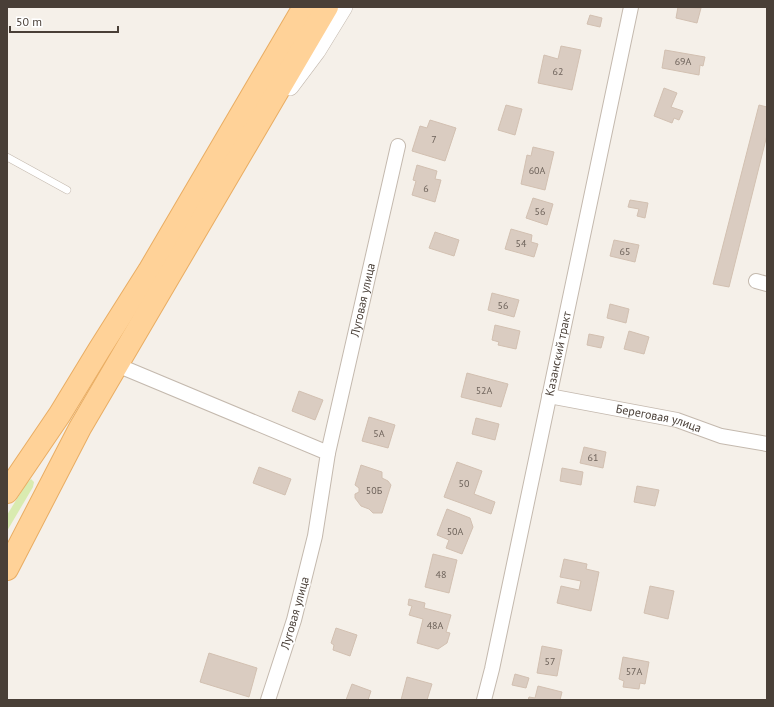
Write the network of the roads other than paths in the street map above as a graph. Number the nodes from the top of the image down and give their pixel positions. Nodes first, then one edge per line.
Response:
1 (304, 7) edge
2 (327, 7) edge
3 (344, 7) edge
4 (631, 7) edge
5 (249, 139) junction
6 (398, 146) dead end
7 (7, 157) edge
8 (67, 190) dead end
9 (117, 365) junction
10 (549, 396) junction
11 (767, 444) edge
12 (328, 453) junction
13 (7, 492) edge
14 (7, 570) edge
15 (268, 700) edge
16 (484, 700) edge

1 - 13 main road
2 - 5 main road
3 - 5 street
4 - 10 street, Казанский тракт
5 - 9 main road
6 - 12 street, Луговая улица
7 - 8 lane
9 - 12 street
9 - 14 main road
10 - 11 street, Береговая улица
10 - 16 street, Казанский тракт
12 - 15 street, Луговая улица

